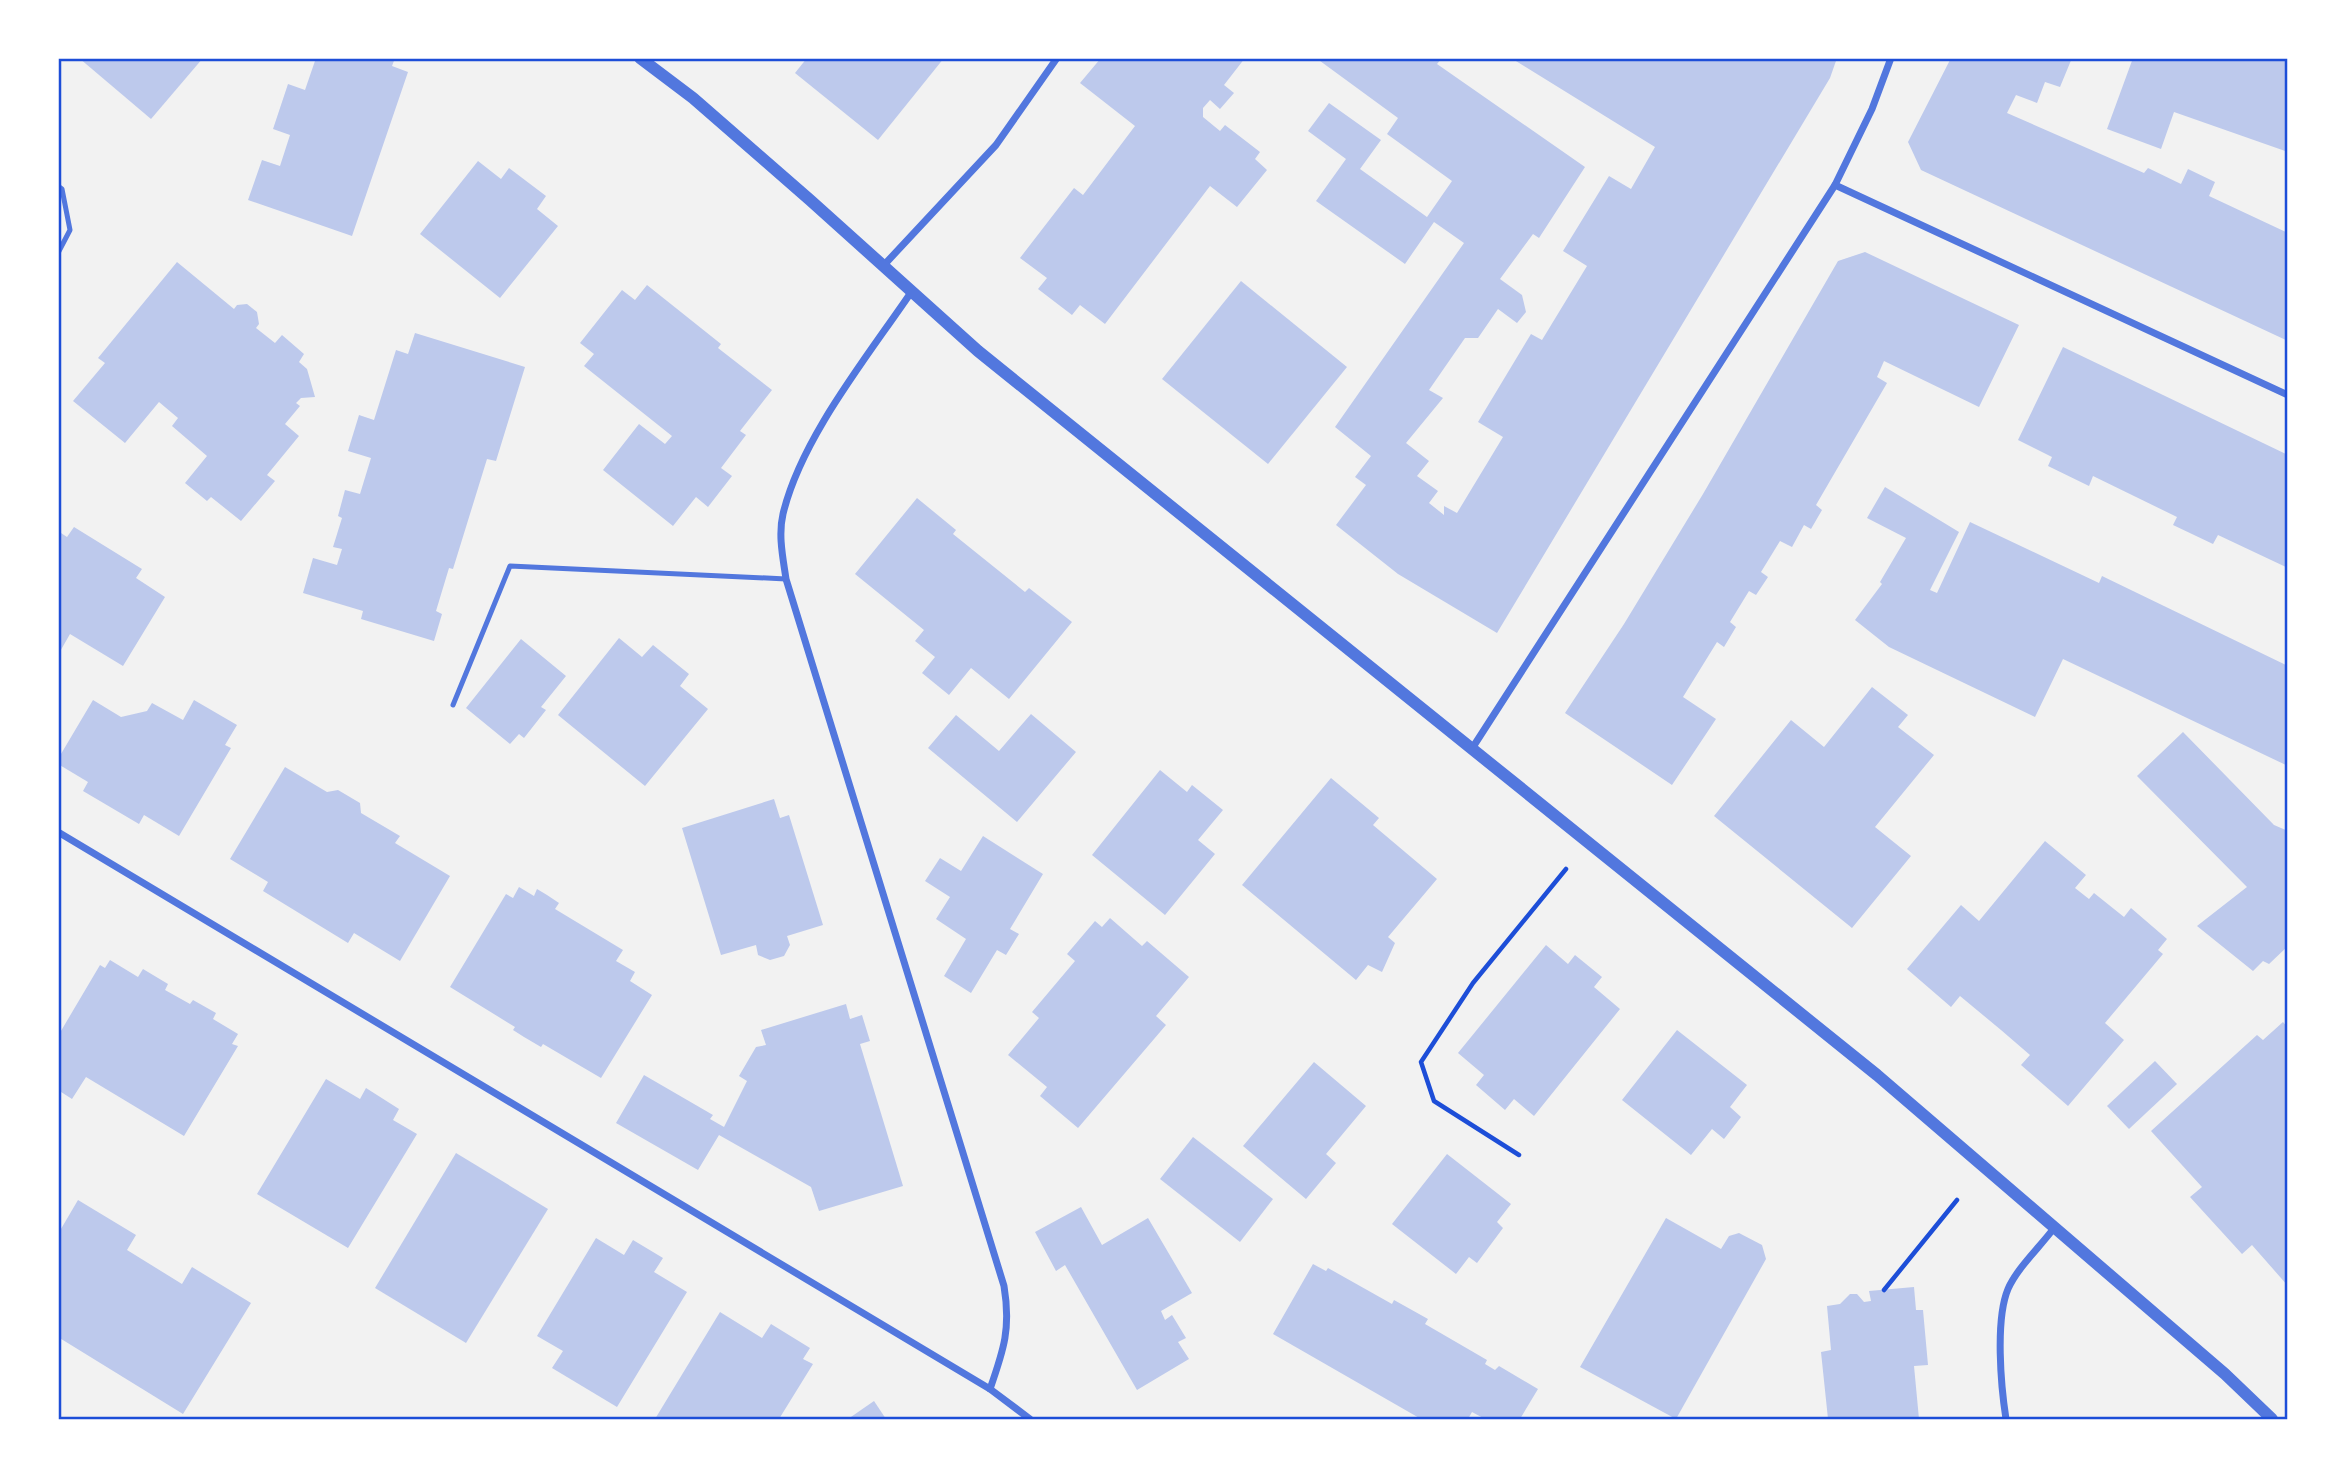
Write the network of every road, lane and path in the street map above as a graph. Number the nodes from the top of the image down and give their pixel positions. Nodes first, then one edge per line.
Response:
1 (640, 58) edge
2 (1057, 58) edge
3 (1891, 58) edge
4 (58, 186) edge
5 (1835, 186) junction
6 (58, 253) edge
7 (884, 265) junction
8 (912, 291) junction
9 (2288, 395) edge
10 (786, 579) junction
11 (453, 705) dead end
12 (1473, 747) junction
13 (58, 832) edge
14 (1588, 840) junction
15 (1518, 1156) dead end
16 (1957, 1199) dead end
17 (2054, 1228) junction
18 (1884, 1290) dead end
19 (990, 1389) junction
20 (1030, 1419) edge
21 (2006, 1419) edge
22 (2272, 1419) edge

1 - 7 street
2 - 7 street
3 - 5 street
4 - 6 lane
5 - 9 street
5 - 12 street
7 - 8 street
8 - 10 street
8 - 12 street
10 - 11 lane
10 - 19 street
12 - 14 street
13 - 19 street
14 - 15 path
14 - 17 street
16 - 18 path
17 - 21 street
17 - 22 street
19 - 20 street

